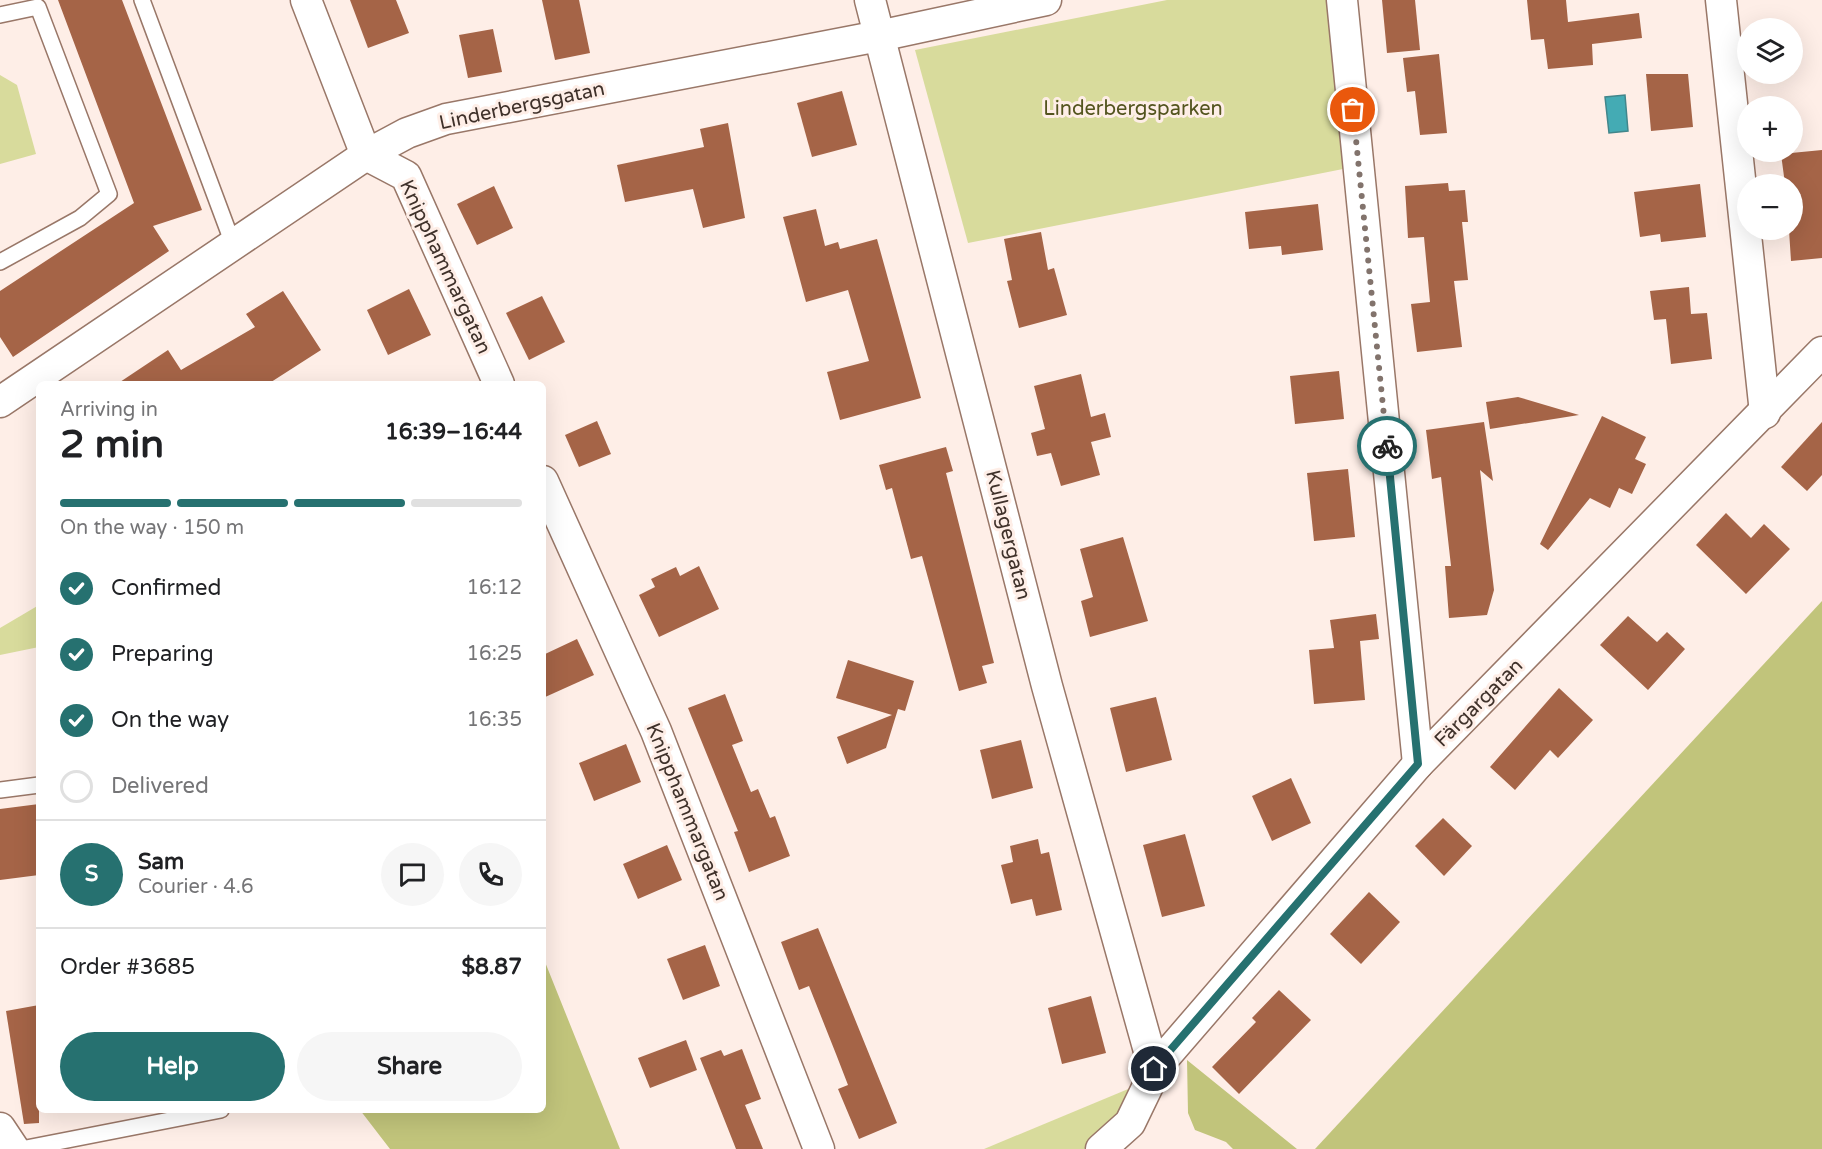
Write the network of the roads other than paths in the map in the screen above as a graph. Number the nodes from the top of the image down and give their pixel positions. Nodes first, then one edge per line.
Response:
1 (142, 0) edge
2 (306, 0) edge
3 (870, 0) edge
4 (1046, 0) edge
5 (1342, 0) edge
6 (1721, 0) edge
7 (0, 15) edge
8 (879, 36) junction
9 (366, 154) junction
10 (233, 244) junction
11 (0, 262) edge
12 (1822, 352) edge
13 (499, 381) edge
14 (0, 402) edge
15 (1765, 413) junction
16 (546, 488) edge
17 (1418, 764) junction
18 (36, 785) edge
19 (0, 790) edge
20 (1154, 1069) junction
21 (206, 1113) edge
22 (0, 1128) edge
23 (14, 1149) edge
24 (21, 1149) edge
25 (819, 1149) edge
26 (1101, 1149) edge

1 - 10 lane
2 - 9 street
3 - 8 street, Kullagergatan
4 - 8 street, Linderbergsgatan
5 - 17 street
6 - 15 street
7 - 11 lane
8 - 9 street, Linderbergsgatan
8 - 20 street, Kullagergatan
9 - 10 street, Linderbergsgatan
9 - 13 street, Knipphammargatan
10 - 14 street, Linderbergsgatan
12 - 15 street, Färgargatan
15 - 17 street, Färgargatan
16 - 25 street, Knipphammargatan
17 - 20 street, Färgargatan
18 - 19 lane
20 - 26 street
21 - 24 lane
22 - 23 street

